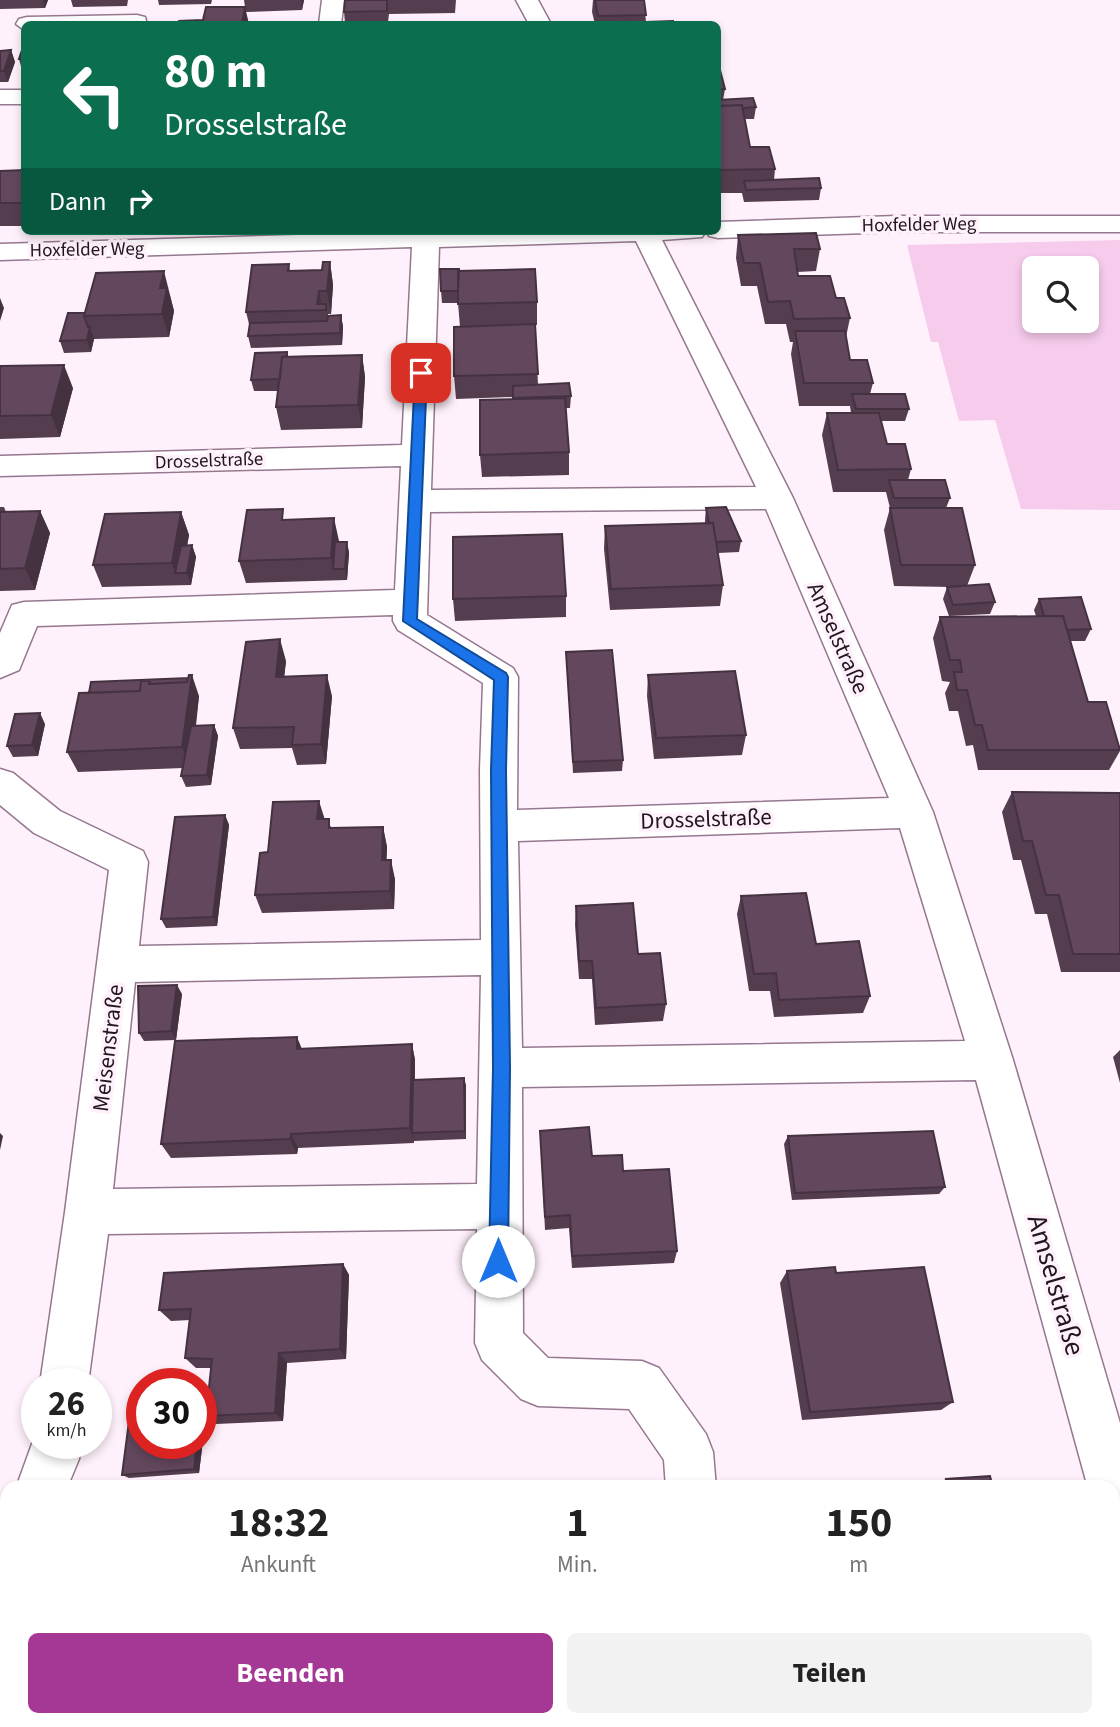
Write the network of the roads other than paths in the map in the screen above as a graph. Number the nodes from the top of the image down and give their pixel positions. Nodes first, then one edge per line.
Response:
1 (333, 0) edge
2 (527, 0) edge
3 (330, 21) edge
4 (538, 21) edge
5 (21, 24) edge
6 (0, 25) edge
7 (0, 97) edge
8 (21, 97) edge
9 (1120, 224) edge
10 (721, 230) edge
11 (563, 235) edge
12 (646, 235) edge
13 (426, 240) junction
14 (79, 241) edge
15 (0, 252) edge
16 (419, 455) junction
17 (0, 466) edge
18 (777, 498) junction
19 (417, 500) junction
20 (410, 602) junction
21 (0, 665) edge
22 (0, 784) edge
23 (914, 812) junction
24 (498, 826) junction
25 (501, 957) junction
26 (118, 964) junction
27 (992, 1060) junction
28 (501, 1068) junction
29 (498, 1206) junction
30 (88, 1212) junction
31 (66, 1368) edge
32 (54, 1459) edge
33 (45, 1480) edge
34 (690, 1480) edge
35 (1111, 1480) edge

1 - 3 street
2 - 4 street
5 - 6 street
7 - 8 street
9 - 10 street, Hoxfelder Weg
11 - 13 street, Hoxfelder Weg
12 - 18 street, Amselstraße
13 - 14 street, Hoxfelder Weg
13 - 16 street
14 - 15 street, Hoxfelder Weg
16 - 17 street, Drosselstraße
16 - 19 street
18 - 19 street
18 - 23 street, Amselstraße
19 - 20 street
20 - 21 street
20 - 24 street
22 - 26 street, Meisenstraße
23 - 24 street, Drosselstraße
23 - 27 street, Amselstraße
24 - 25 street
25 - 26 street
25 - 28 street
26 - 30 street, Meisenstraße
27 - 28 street
27 - 35 street, Amselstraße
28 - 29 street
29 - 30 street
29 - 34 street
30 - 31 street, Meisenstraße
32 - 33 street

